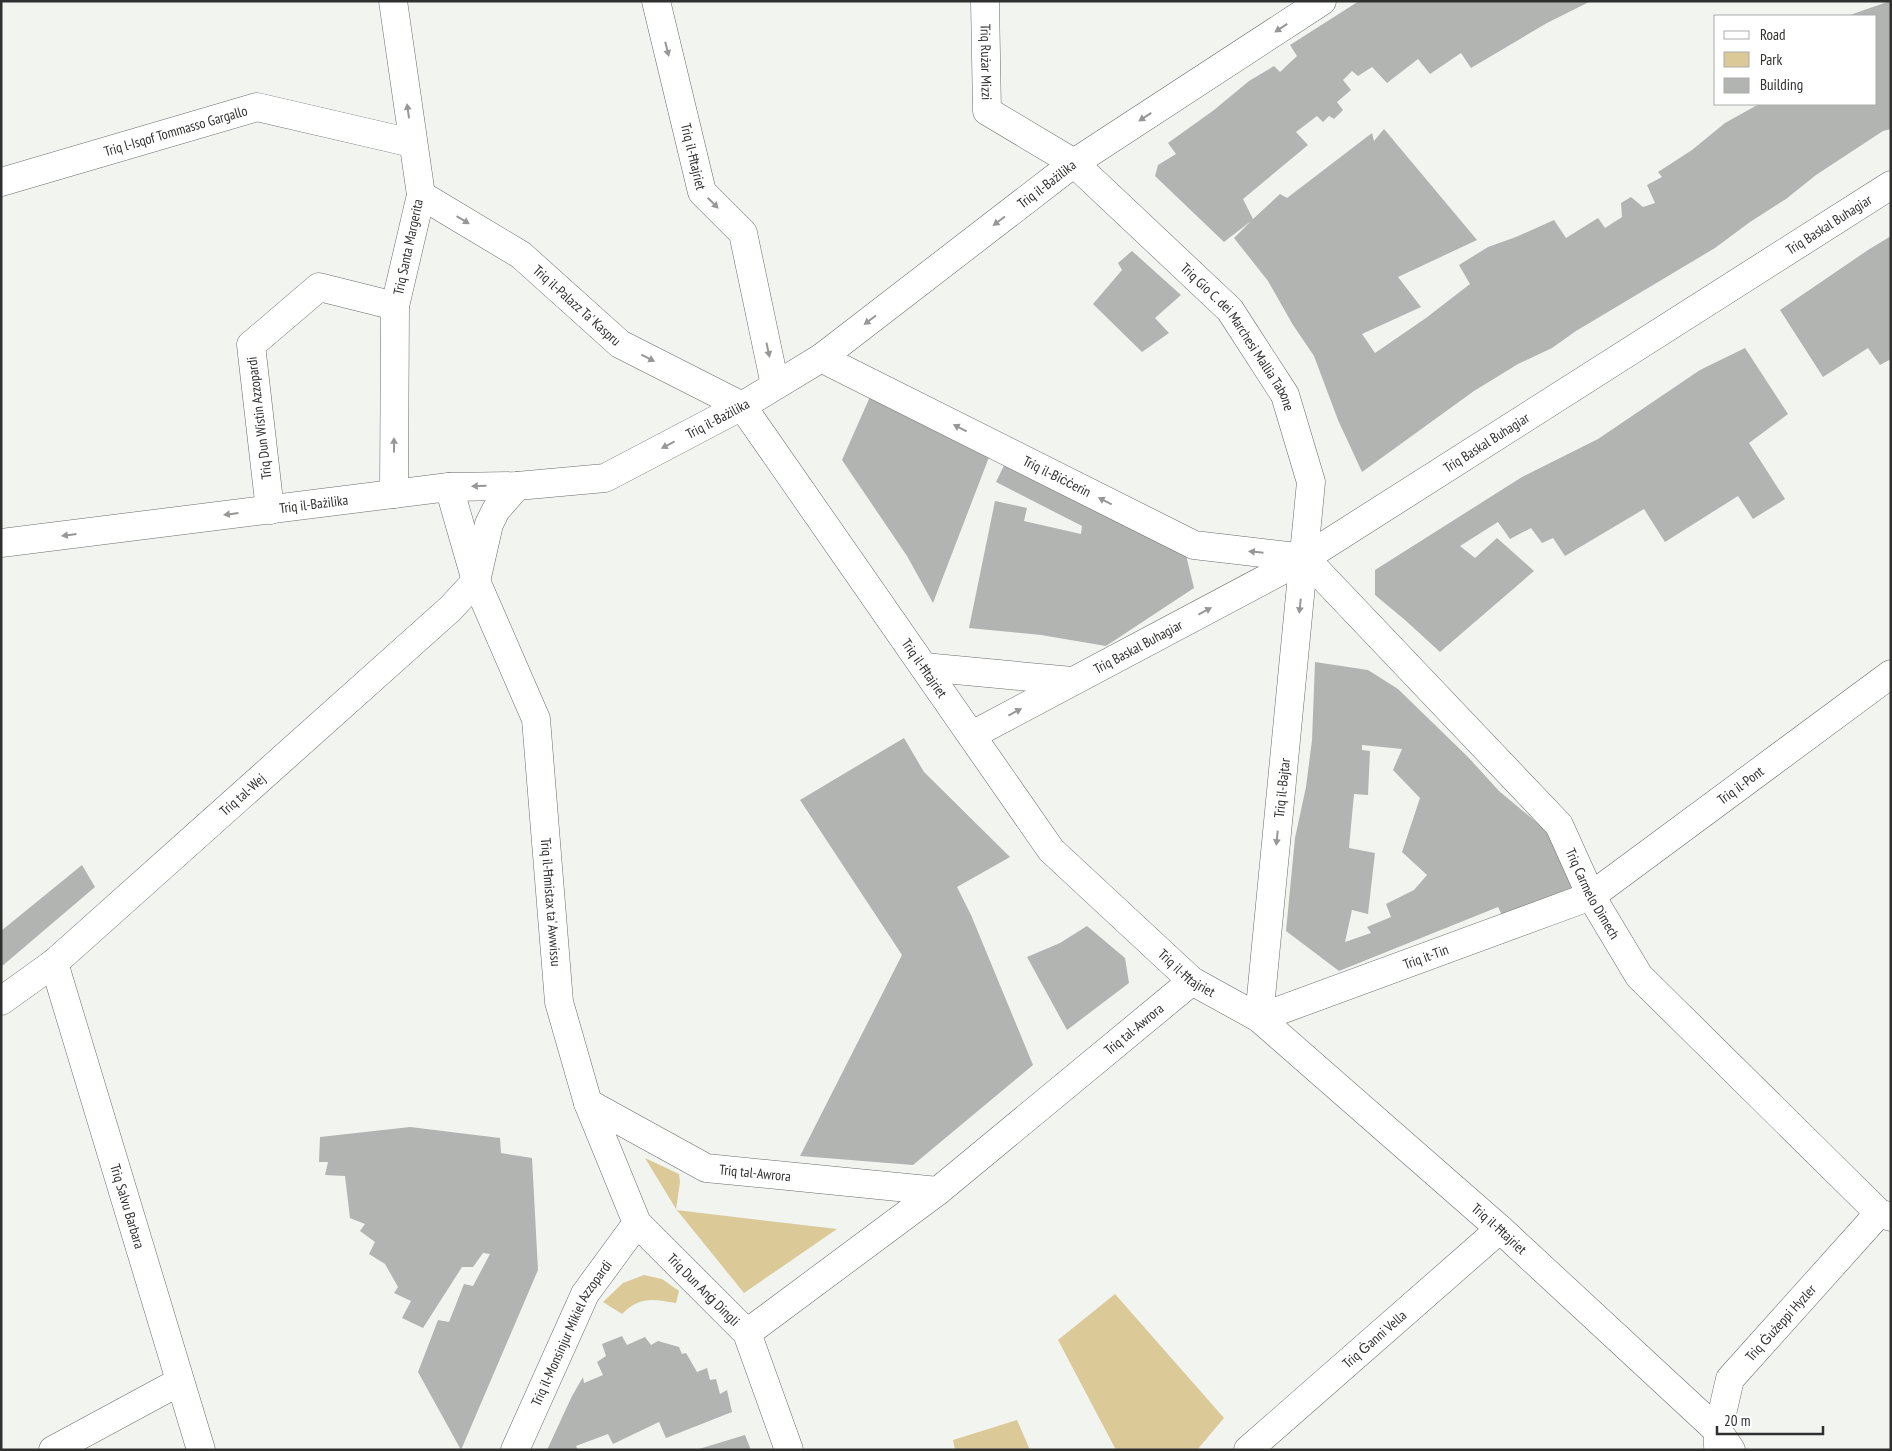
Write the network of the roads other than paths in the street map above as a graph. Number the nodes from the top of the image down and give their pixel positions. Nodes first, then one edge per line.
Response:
1 (393, 1) edge
2 (656, 1) edge
3 (985, 1) edge
4 (1322, 1) edge
5 (412, 142) junction
6 (1074, 163) junction
7 (1, 182) edge
8 (1891, 185) edge
9 (421, 195) junction
10 (395, 306) junction
11 (821, 358) junction
12 (775, 386) junction
13 (742, 406) junction
14 (516, 486) junction
15 (449, 487) junction
16 (394, 494) junction
17 (270, 510) junction
18 (1, 543) edge
19 (1305, 558) junction
20 (476, 580) junction
21 (924, 667) junction
22 (1891, 674) edge
23 (1072, 681) junction
24 (972, 735) junction
25 (1591, 896) junction
26 (54, 963) junction
27 (1192, 981) junction
28 (1, 1001) edge
29 (1259, 1018) junction
30 (588, 1103) junction
31 (938, 1191) junction
32 (1885, 1215) edge
33 (636, 1223) junction
34 (1500, 1229) junction
35 (747, 1332) junction
36 (179, 1382) junction
37 (1722, 1444) edge
38 (53, 1450) edge
39 (201, 1450) edge
40 (516, 1450) edge
41 (789, 1450) edge
42 (1248, 1450) edge

5 -> 1 street, Triq Santa Margerita
2 -> 12 street, Triq il-Ħtajriet
3 - 6 street, Triq Rużar Mizzi
4 -> 6 street, Triq il-Bażilika
5 - 7 street, Triq l-Isqof Tommasso Gargallo
5 - 9 street, Triq Santa Margerita
6 -> 11 street, Triq il-Bażilika
6 - 19 street, Triq Gio C. dei Marchesi Mallia Tabone
8 - 19 street, Triq Baskal Buhagiar
9 - 10 street, Triq Santa Margerita
9 -> 13 street, Triq il-Palazz Ta' Kaspru
16 -> 10 street, Triq Santa Margerita
10 - 17 street, Triq Dun Wistin Azzopardi
11 - 12 street, Triq il-Bażilika
19 -> 11 street, Triq il-Biċċerin
12 - 13 street, Triq il-Bażilika
13 -> 14 street, Triq il-Bażilika
13 - 21 street, Triq il-Ħtajriet
14 -> 15 street, Triq il-Bażilika
14 - 20 street
15 - 16 street, Triq il-Bażilika
15 - 20 street
16 - 17 street, Triq il-Bażilika
17 -> 18 street, Triq il-Bażilika
23 -> 19 street, Triq Baskal Buhagiar
19 - 25 street, Triq Carmelo Dimech
19 -> 29 street, Triq il-Bajtar
20 - 26 street, Triq tal-Wej
20 - 30 street, Triq il-Ħmistax ta' Awwissu
21 - 23 street
21 - 24 street, Triq il-Ħtajriet
22 - 25 street, Triq il-Pont
24 -> 23 street, Triq Baskal Buhagiar
24 - 27 street, Triq il-Ħtajriet
25 - 29 street, Triq it-Tin
25 - 32 street, Triq Carmelo Dimech
26 - 28 street, Triq tal-Wej
26 - 36 street, Triq Salvu Barbara
27 - 29 street, Triq il-Ħtajriet
27 - 31 street, Triq tal-Awrora
29 - 34 street, Triq il-Ħtajriet
30 - 31 street, Triq tal-Awrora
30 - 33 street, Triq il-Ħmistax ta' Awwissu
31 - 35 street, Triq tal-Awrora
32 - 37 street, Triq Ġużeppi Hyzler
33 - 35 street, Triq Dun Anġ Dingli
33 - 40 street, Triq il-Monsinjur Mikiel Azzopardi
34 - 37 street, Triq il-Ħtajriet
34 - 42 street, Triq Ġanni Vella
35 - 41 street, Triq Dun Anġ Dingli
36 - 38 street
36 - 39 street, Triq Salvu Barbara

